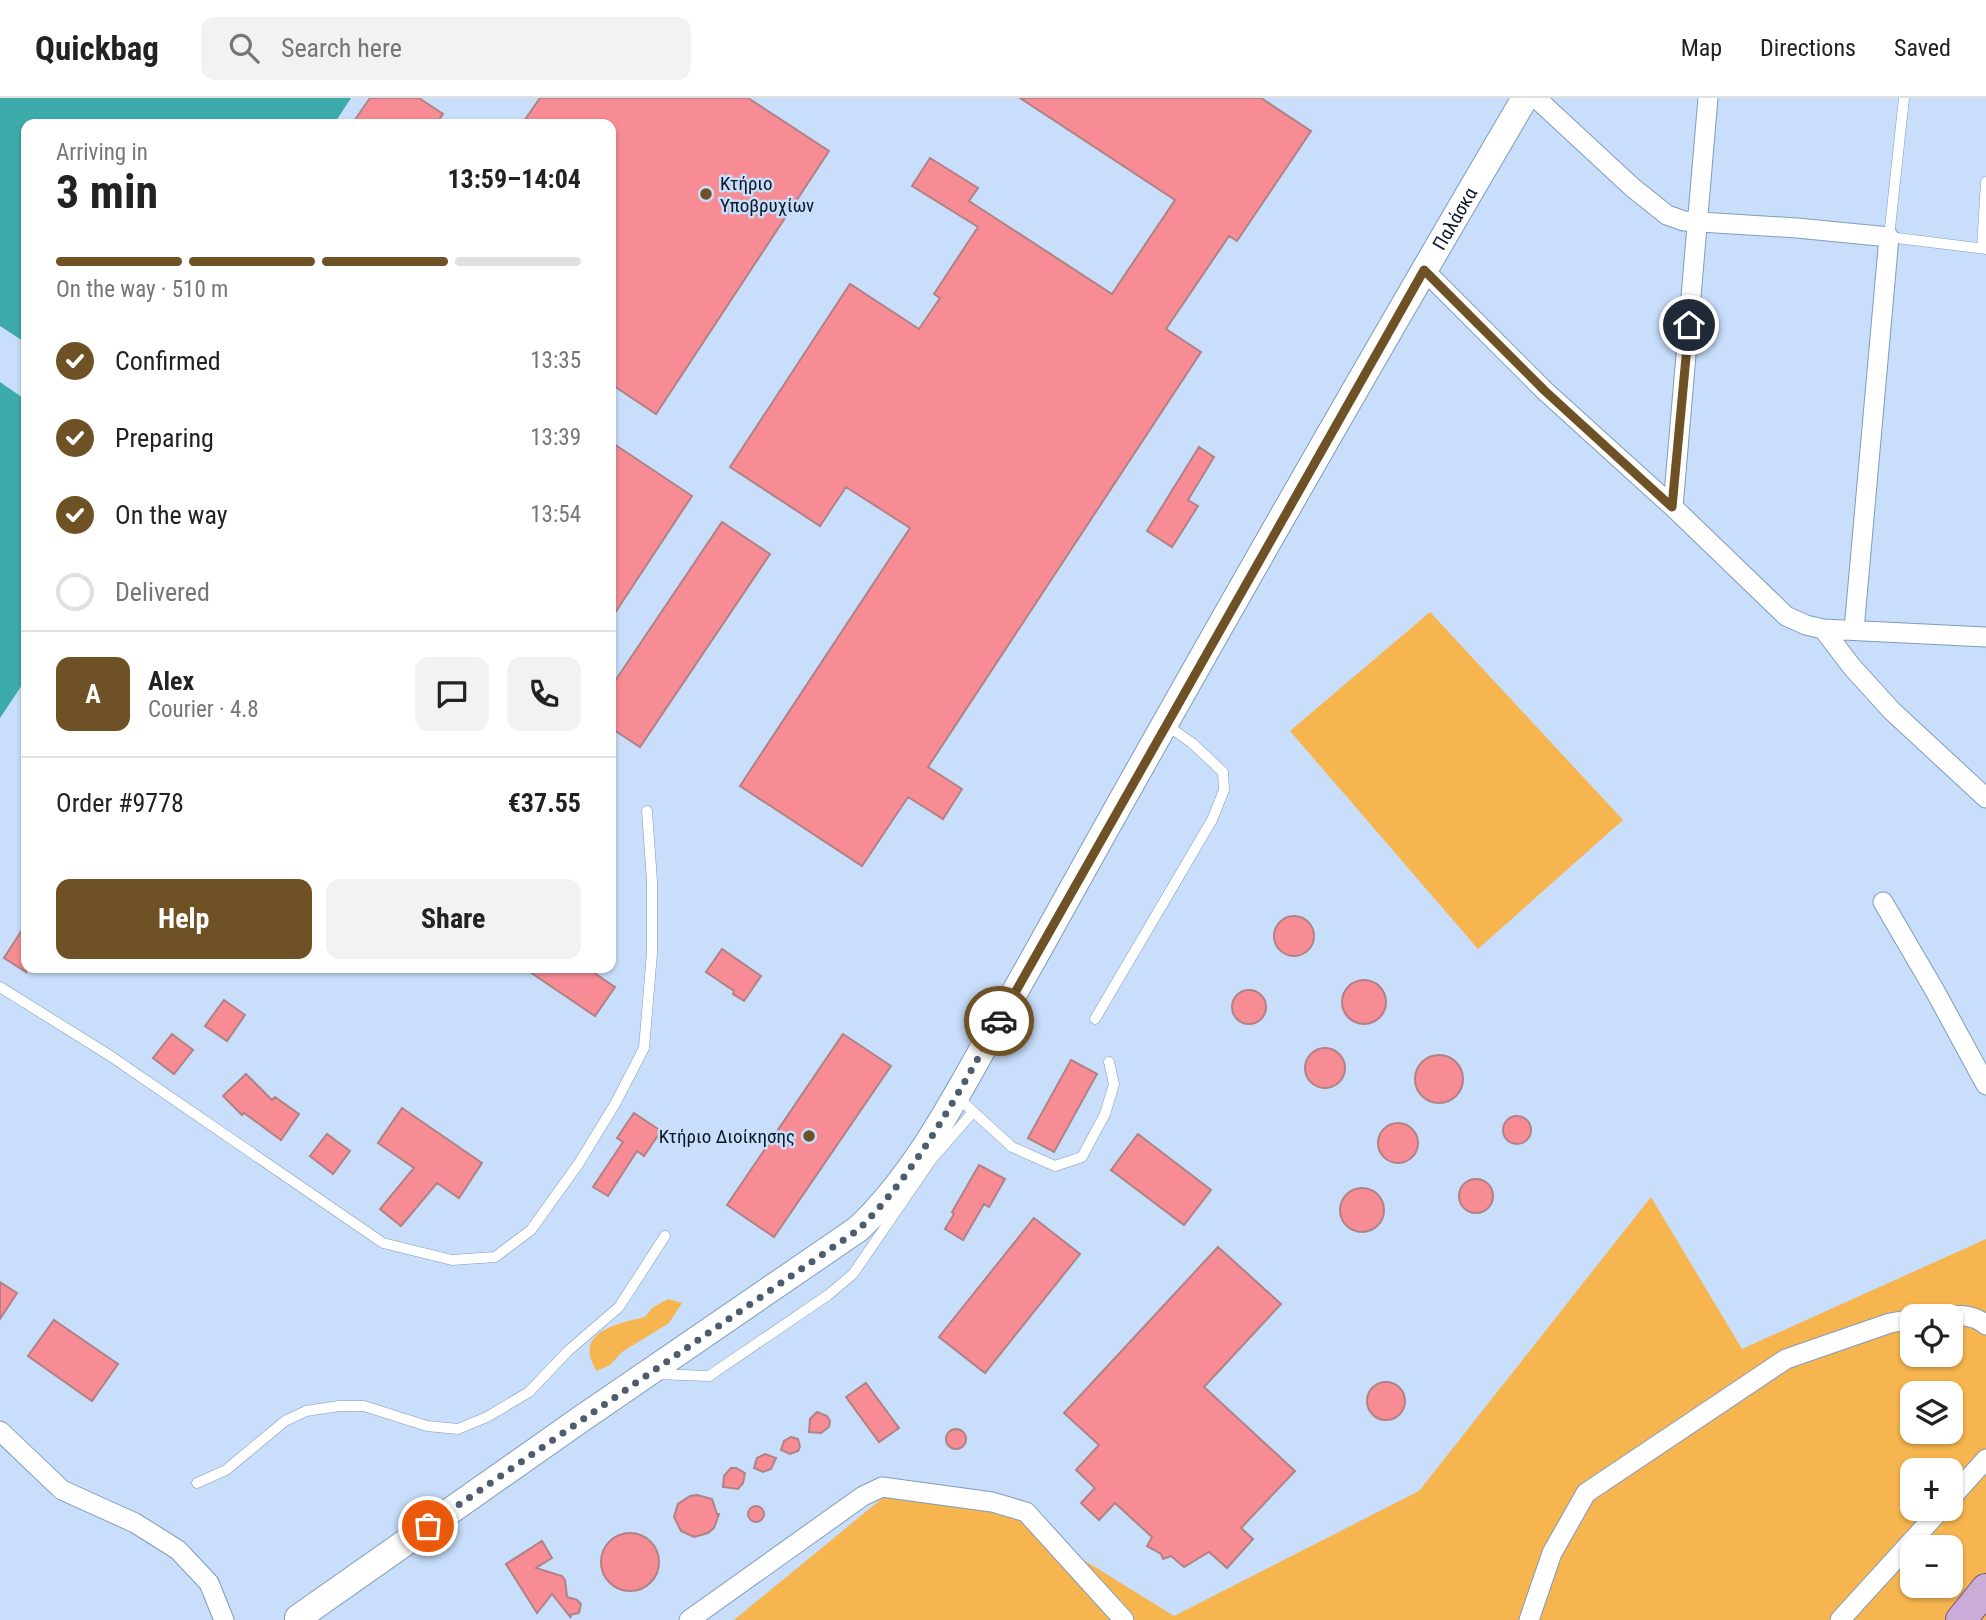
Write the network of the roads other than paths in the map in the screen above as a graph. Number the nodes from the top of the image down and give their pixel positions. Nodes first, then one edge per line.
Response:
1 (1525, 98) edge
2 (1536, 98) edge
3 (1708, 98) edge
4 (1905, 98) edge
5 (1986, 182) edge
6 (1698, 222) junction
7 (1889, 237) junction
8 (1984, 248) edge
9 (1424, 270) junction
10 (1672, 507) junction
11 (1823, 629) junction
12 (1854, 630) junction
13 (1986, 637) edge
14 (1165, 724) junction
15 (1986, 798) edge
16 (647, 811) dead end
17 (1883, 902) dead end
18 (0, 987) edge
19 (1095, 1019) dead end
20 (1109, 1062) dead end
21 (1986, 1085) edge
22 (965, 1104) junction
23 (665, 1236) dead end
24 (1963, 1316) edge
25 (1900, 1321) edge
26 (1986, 1325) edge
27 (647, 1374) junction
28 (0, 1431) edge
29 (1986, 1458) edge
30 (197, 1483) dead end
31 (1963, 1484) edge
32 (1930, 1521) edge
33 (1986, 1589) edge
34 (298, 1619) edge
35 (224, 1620) edge
36 (689, 1620) edge
37 (1124, 1620) edge
38 (1529, 1620) edge
39 (1840, 1620) edge
40 (1961, 1620) edge

1 - 9 street, Παλάσκα
2 - 6 street
3 - 6 street
4 - 7 lane
5 - 8 lane
6 - 7 street
6 - 10 street
7 - 8 lane
7 - 12 street
9 - 10 street
9 - 14 street, Παλάσκα
10 - 11 street
11 - 12 street
11 - 15 street
12 - 13 street
14 - 19 lane
14 - 22 street, Παλάσκα
16 - 18 lane
17 - 21 street
20 - 22 lane
22 - 27 street, Παλάσκα
22 - 27 lane
23 - 30 lane
24 - 26 street
25 - 38 street
27 - 34 street, Παλάσκα
28 - 35 street
29 - 31 street
32 - 39 street
33 - 40 main road
36 - 37 street

